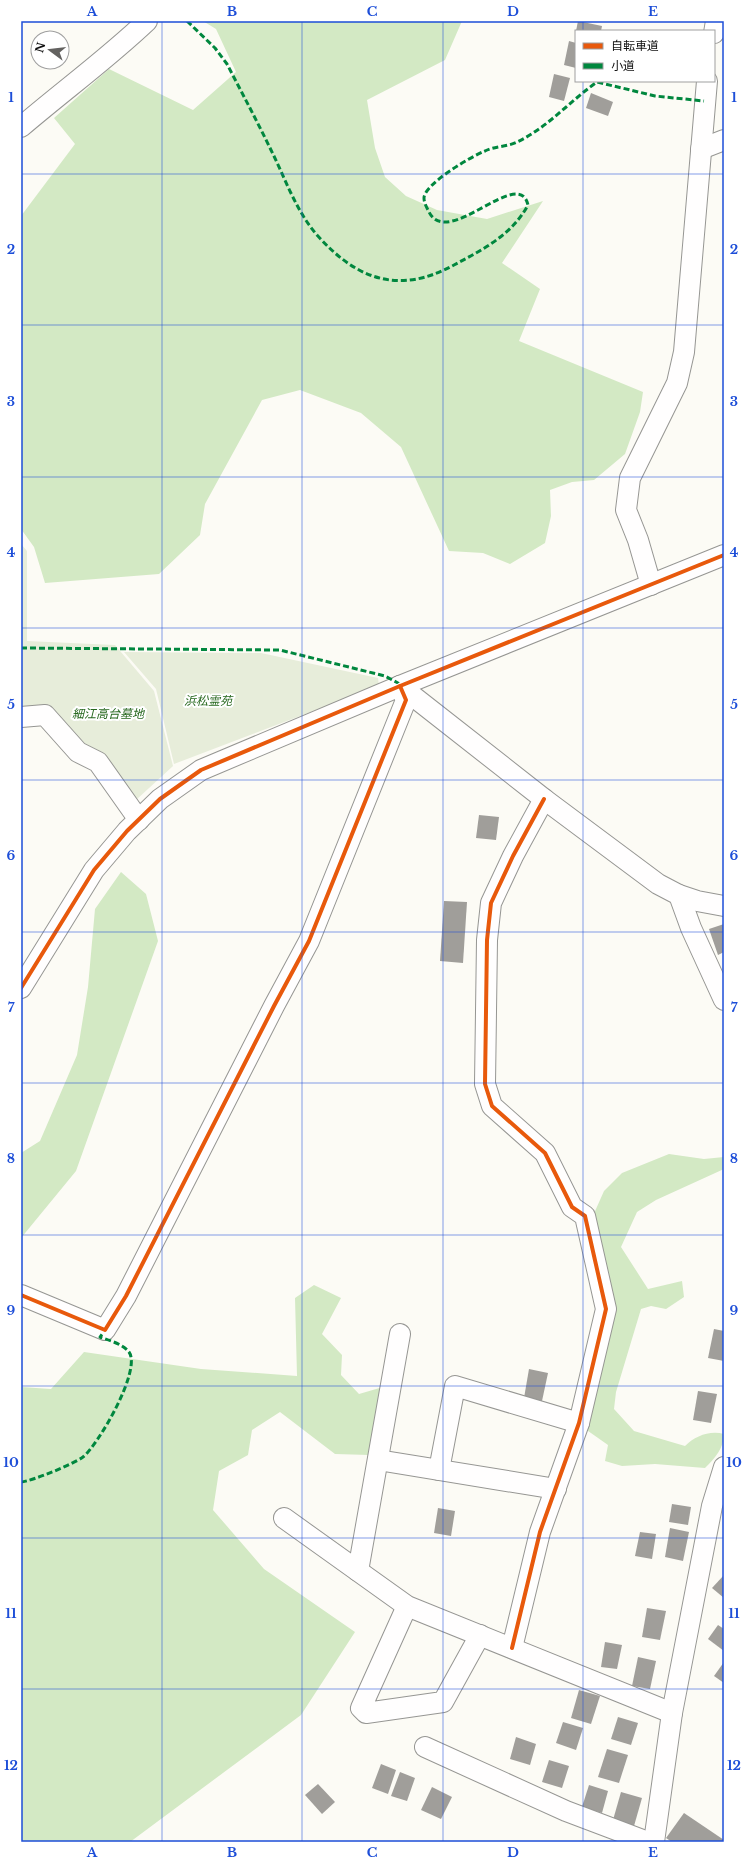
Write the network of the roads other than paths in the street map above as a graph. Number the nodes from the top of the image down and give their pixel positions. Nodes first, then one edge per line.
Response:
1 (147, 21) edge
2 (707, 82) edge
3 (21, 127) edge
4 (724, 140) edge
5 (702, 149) junction
6 (724, 555) edge
7 (651, 585) junction
8 (400, 686) junction
9 (21, 717) edge
10 (544, 799) junction
11 (139, 820) junction
12 (679, 895) junction
13 (724, 906) edge
14 (21, 988) edge
15 (724, 1000) edge
16 (21, 1295) edge
17 (400, 1334) dead end
18 (579, 1423) junction
19 (378, 1460) junction
20 (724, 1467) edge
21 (439, 1470) junction
22 (556, 1489) junction
23 (284, 1518) dead end
24 (358, 1571) junction
25 (407, 1606) junction
26 (480, 1635) junction
27 (512, 1648) junction
28 (672, 1713) junction
29 (425, 1747) dead end
30 (648, 1842) edge
31 (654, 1842) edge

1 - 3 street
2 - 5 street
4 - 5 street
5 - 7 street
6 - 7 street
7 - 8 street
8 - 10 street
8 - 11 street
8 - 16 street
9 - 11 street
10 - 12 street
10 - 18 street
11 - 14 street
12 - 13 street
12 - 15 street
17 - 19 street
18 - 21 street
18 - 22 street
19 - 21 street
19 - 24 street
20 - 28 street
21 - 22 street
22 - 27 street
23 - 24 street
24 - 25 street
25 - 26 street
25 - 26 street
26 - 27 street
27 - 28 street
28 - 31 street
29 - 30 street

